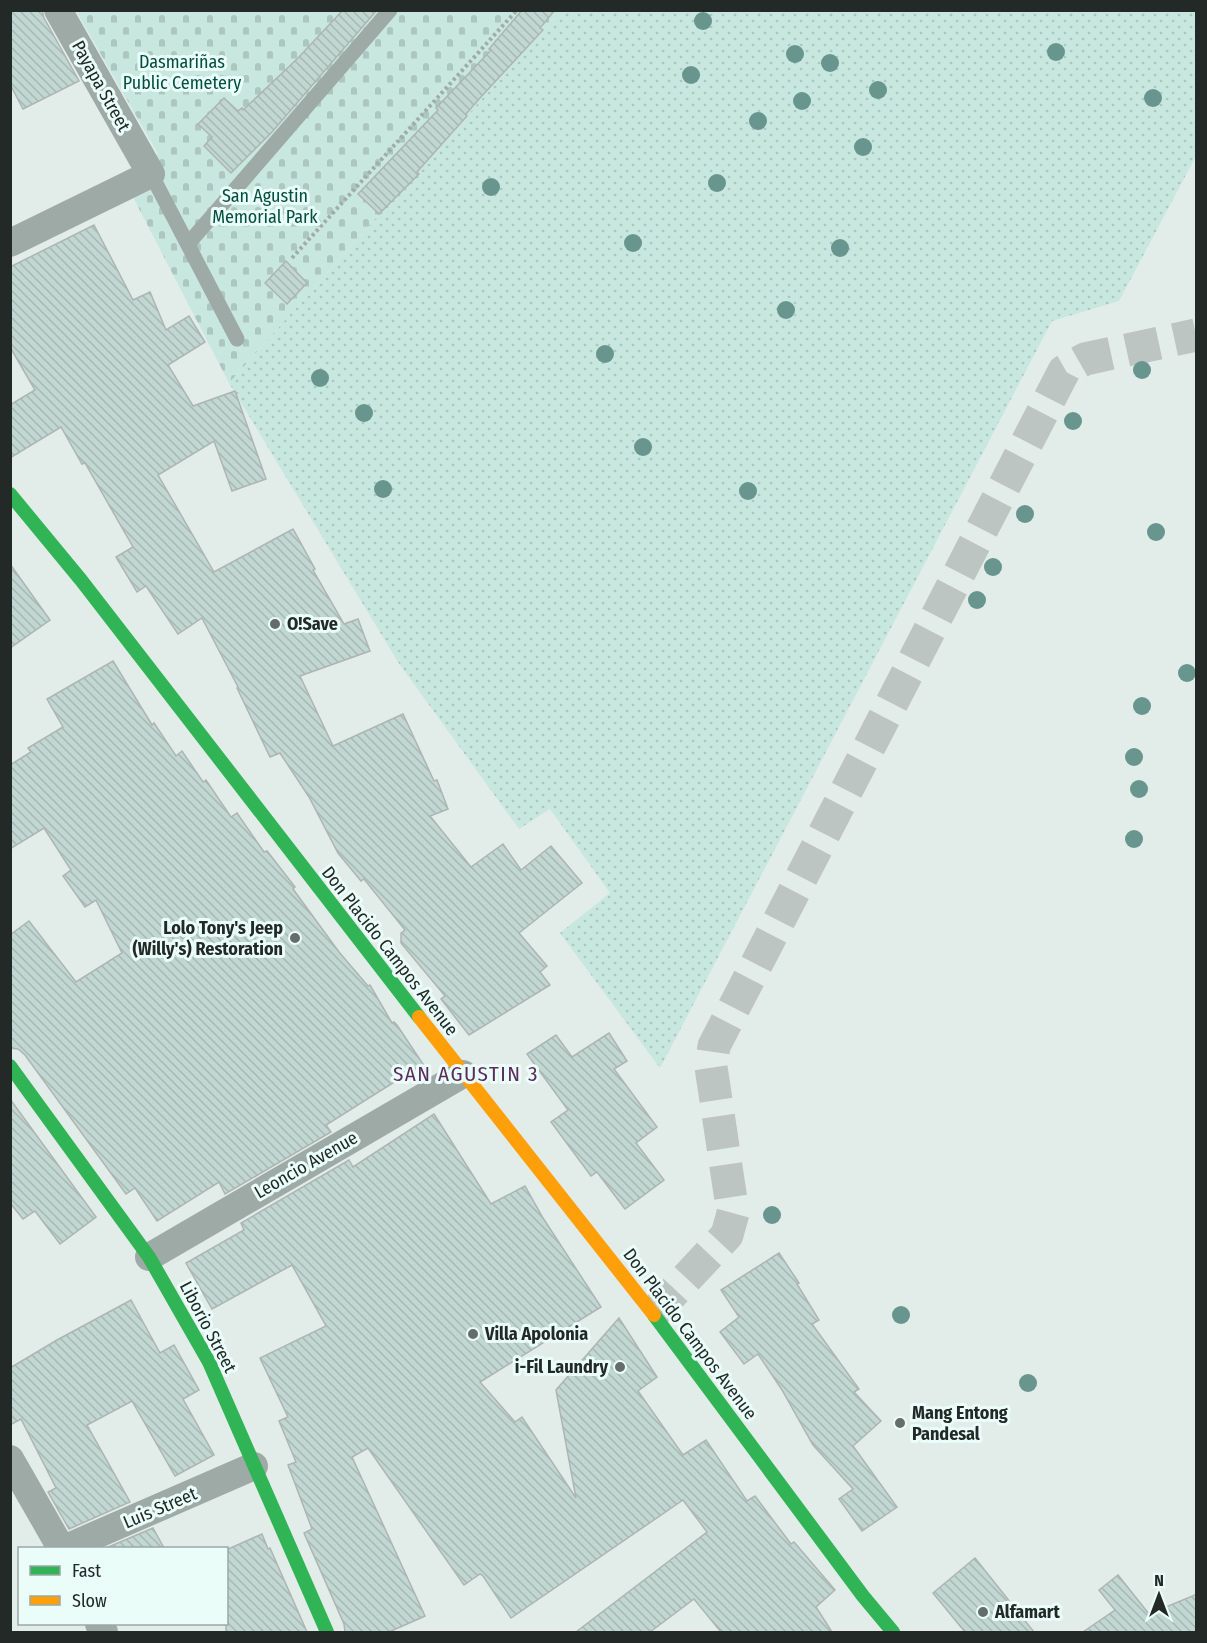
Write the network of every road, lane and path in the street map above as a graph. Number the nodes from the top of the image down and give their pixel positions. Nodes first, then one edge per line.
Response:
1 (58, 10) edge
2 (390, 10) edge
3 (517, 11) edge
4 (147, 168) junction
5 (10, 243) edge
6 (188, 244) junction
7 (292, 258) dead end
8 (237, 339) dead end
9 (10, 494) edge
10 (10, 1066) edge
11 (463, 1074) junction
12 (149, 1257) junction
13 (10, 1459) edge
14 (254, 1466) junction
15 (60, 1547) edge
16 (68, 1547) edge
17 (327, 1632) edge
18 (893, 1632) edge

1 - 4 street, Payapa Street
2 - 6 lane
3 - 7 path
4 - 5 street
4 - 6 lane
6 - 8 lane
9 - 11 main road, Don Placido Campos Avenue
10 - 12 main road, Liborio Street
11 - 12 street, Leoncio Avenue
11 - 18 main road, Don Placido Campos Avenue
12 - 14 main road, Liborio Street
13 - 15 street
14 - 16 street, Luis Street
14 - 17 main road, Liborio Street

